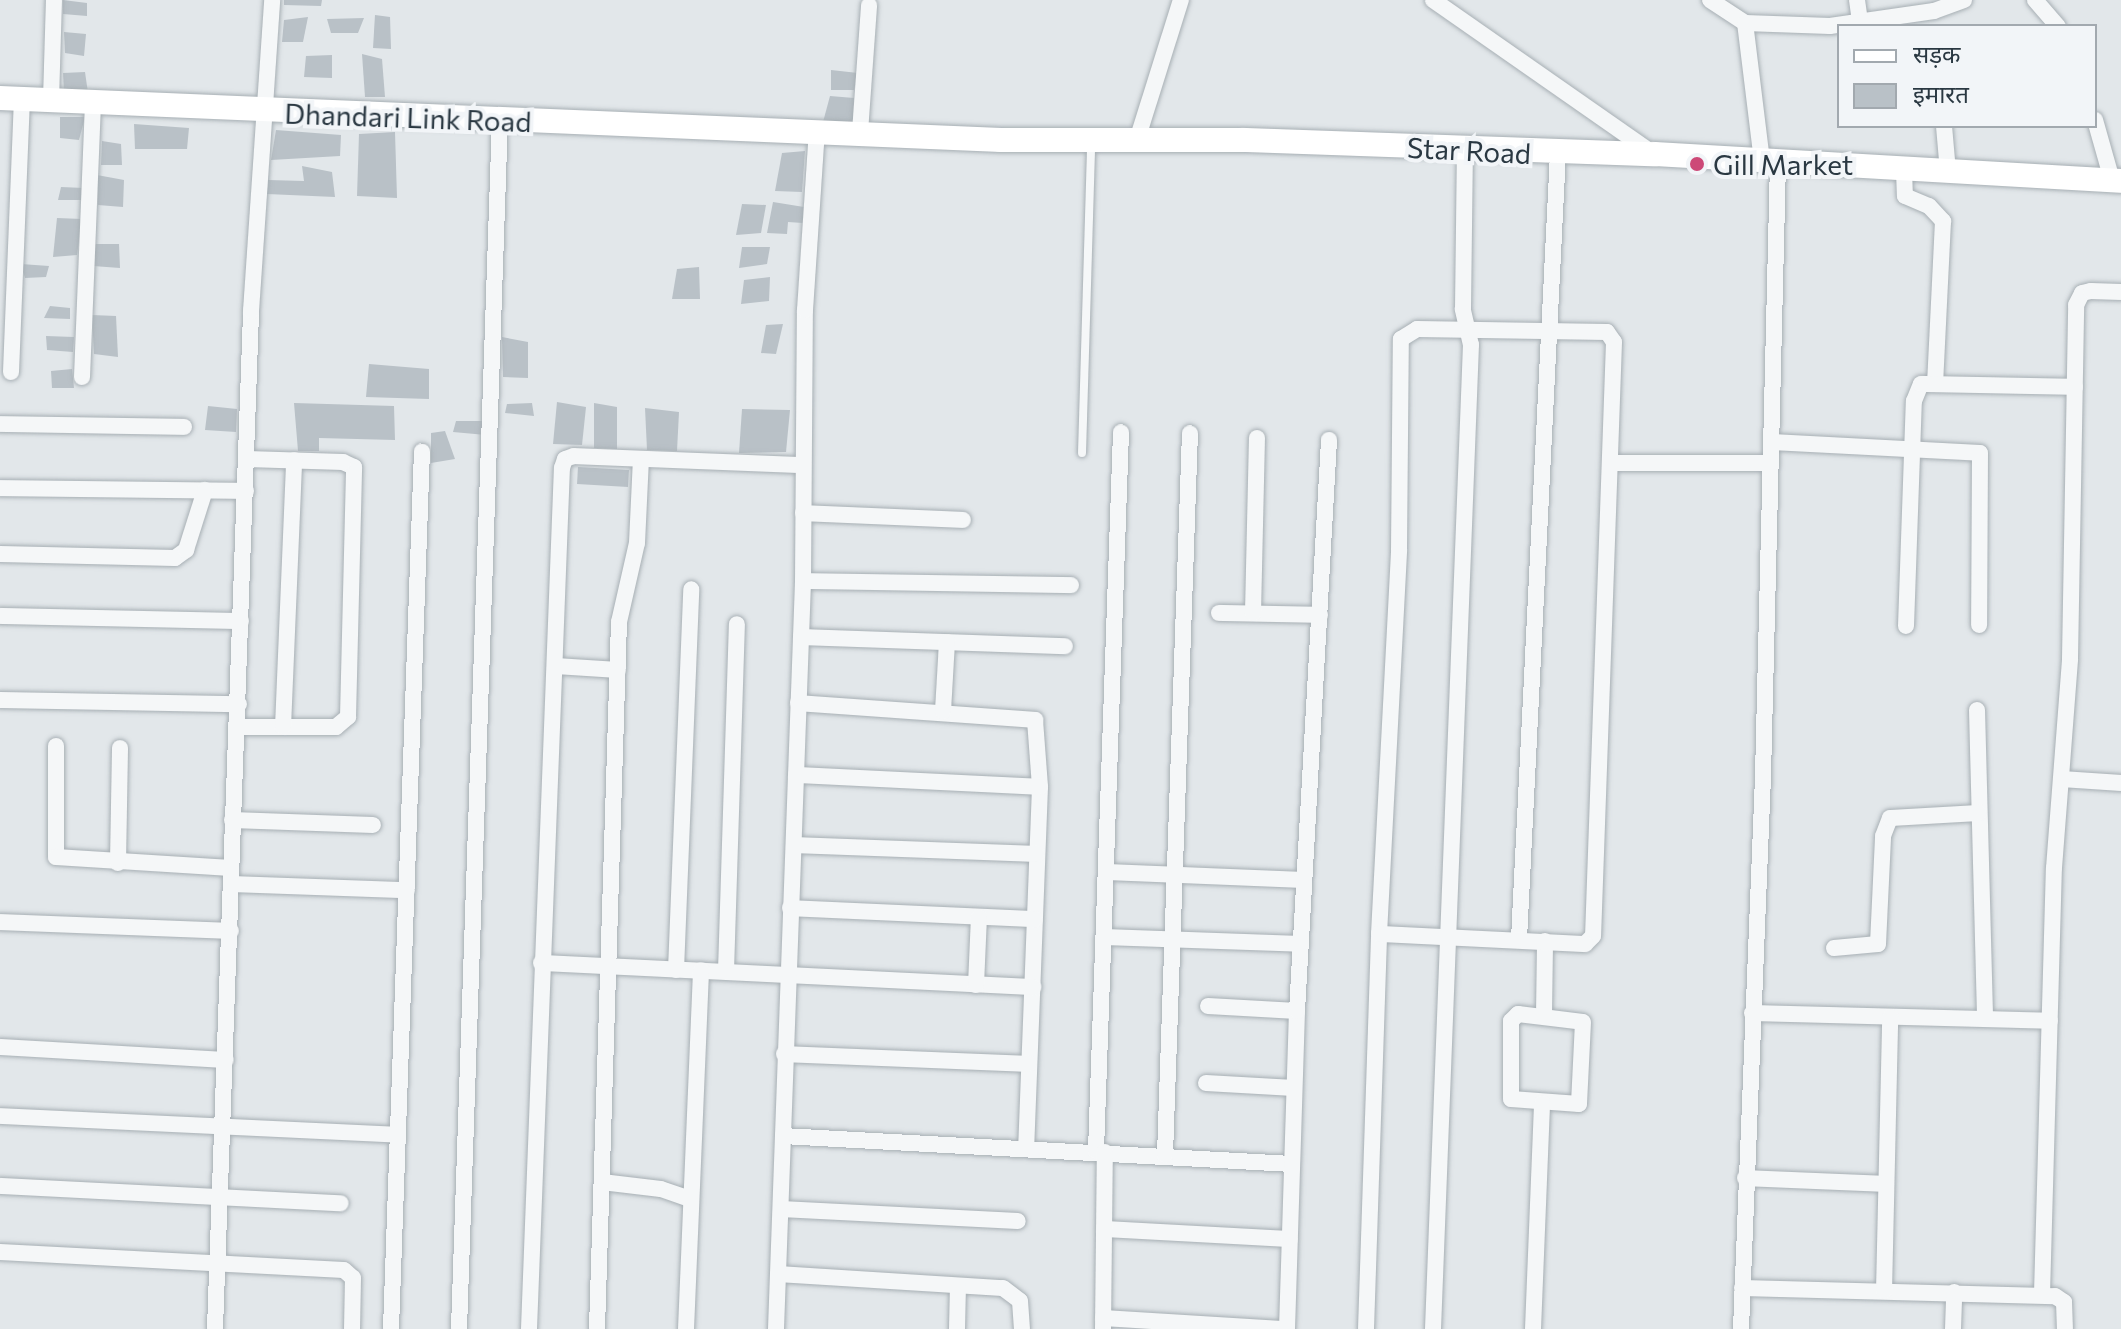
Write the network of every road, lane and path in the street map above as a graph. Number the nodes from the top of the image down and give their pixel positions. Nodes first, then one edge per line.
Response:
1 (54, 0) edge
2 (272, 0) edge
3 (1181, 0) edge
4 (1710, 0) edge
5 (1857, 0) edge
6 (1964, 0) edge
7 (2035, 0) edge
8 (1442, 3) edge
9 (869, 5) dead end
10 (1934, 19) edge
11 (1860, 22) junction
12 (1745, 23) junction
13 (2056, 24) edge
14 (11, 99) edge
15 (51, 100) junction
16 (93, 103) junction
17 (268, 111) junction
18 (500, 120) junction
19 (2097, 125) edge
20 (1944, 128) edge
21 (817, 130) junction
22 (860, 132) junction
23 (1137, 140) junction
24 (1091, 142) junction
25 (1465, 150) junction
26 (1558, 154) junction
27 (1654, 154) junction
28 (1770, 162) junction
29 (1904, 170) junction
30 (1948, 172) junction
31 (2117, 180) edge
32 (2121, 292) edge
33 (1466, 329) junction
34 (1548, 331) junction
35 (11, 372) dead end
36 (82, 377) dead end
37 (1935, 383) junction
38 (2075, 387) junction
39 (0, 424) edge
40 (184, 427) dead end
41 (1121, 432) dead end
42 (1190, 433) dead end
43 (1257, 438) dead end
44 (1329, 440) dead end
45 (1772, 442) junction
46 (1912, 448) junction
47 (422, 452) dead end
48 (1082, 453) dead end
49 (247, 459) junction
50 (641, 459) junction
51 (294, 460) junction
52 (1610, 463) junction
53 (1771, 463) junction
54 (803, 465) junction
55 (0, 488) edge
56 (205, 490) junction
57 (246, 491) junction
58 (803, 513) junction
59 (963, 520) dead end
60 (0, 554) edge
61 (803, 581) junction
62 (1071, 585) dead end
63 (691, 589) dead end
64 (1219, 613) dead end
65 (1253, 613) junction
66 (1320, 615) junction
67 (0, 616) edge
68 (241, 621) junction
69 (737, 624) dead end
70 (1979, 625) dead end
71 (1906, 626) dead end
72 (801, 637) junction
73 (947, 642) junction
74 (1065, 646) dead end
75 (556, 666) junction
76 (618, 670) junction
77 (0, 700) edge
78 (798, 703) junction
79 (239, 704) junction
80 (1977, 710) dead end
81 (943, 711) junction
82 (237, 727) junction
83 (283, 727) junction
84 (56, 746) dead end
85 (120, 748) dead end
86 (796, 775) junction
87 (2062, 779) junction
88 (2121, 783) edge
89 (1040, 787) junction
90 (1979, 813) junction
91 (232, 820) junction
92 (373, 825) dead end
93 (794, 845) junction
94 (1037, 854) junction
95 (118, 863) junction
96 (1107, 872) junction
97 (1175, 875) junction
98 (231, 876) junction
99 (1304, 880) junction
100 (407, 890) junction
101 (790, 908) junction
102 (979, 917) junction
103 (1035, 919) junction
104 (0, 922) edge
105 (231, 931) junction
106 (1379, 934) junction
107 (1104, 937) junction
108 (1445, 937) junction
109 (1519, 939) junction
110 (1171, 940) junction
111 (1545, 941) junction
112 (1301, 944) junction
113 (1834, 948) dead end
114 (541, 963) junction
115 (607, 966) junction
116 (676, 970) junction
117 (701, 970) junction
118 (726, 971) junction
119 (788, 975) junction
120 (976, 985) junction
121 (1033, 987) junction
122 (1208, 1006) dead end
123 (1297, 1011) junction
124 (1752, 1013) junction
125 (1544, 1015) junction
126 (1890, 1017) junction
127 (1985, 1019) junction
128 (2050, 1021) junction
129 (0, 1047) edge
130 (784, 1054) junction
131 (226, 1060) junction
132 (1029, 1064) junction
133 (1206, 1083) dead end
134 (1294, 1088) junction
135 (1542, 1103) junction
136 (0, 1116) edge
137 (222, 1129) junction
138 (398, 1135) junction
139 (783, 1136) junction
140 (1026, 1148) junction
141 (1101, 1151) junction
142 (1165, 1155) junction
143 (1291, 1164) junction
144 (1745, 1178) junction
145 (602, 1182) junction
146 (1886, 1184) junction
147 (0, 1186) edge
148 (220, 1197) junction
149 (690, 1199) junction
150 (341, 1203) dead end
151 (781, 1209) junction
152 (1018, 1221) dead end
153 (1104, 1229) junction
154 (1290, 1239) junction
155 (0, 1252) edge
156 (218, 1263) junction
157 (778, 1274) junction
158 (958, 1286) junction
159 (1742, 1288) junction
160 (1884, 1291) junction
161 (1954, 1292) junction
162 (2042, 1294) junction
163 (1103, 1323) edge
164 (215, 1329) edge
165 (352, 1329) edge
166 (391, 1329) edge
167 (459, 1329) edge
168 (529, 1329) edge
169 (597, 1329) edge
170 (686, 1329) edge
171 (776, 1329) edge
172 (957, 1329) edge
173 (1022, 1329) edge
174 (1284, 1329) edge
175 (1366, 1329) edge
176 (1433, 1329) edge
177 (1533, 1329) edge
178 (1741, 1329) edge
179 (1953, 1329) edge
180 (2065, 1329) edge

1 - 15 street
2 - 17 street
3 - 23 street
4 - 12 street
5 - 11 street
6 - 10 street
7 - 13 street
8 - 27 street
9 - 22 street
10 - 11 street
11 - 12 street
12 - 28 street
14 - 15 street, Dhandari Link Road
14 - 35 street
15 - 16 street, Dhandari Link Road
16 - 17 street, Dhandari Link Road
16 - 36 street
17 - 18 street, Dhandari Link Road
17 - 49 street
18 - 21 street, Dhandari Link Road
18 - 167 street
19 - 31 street
20 - 30 street
21 - 22 street, Star Road
21 - 54 street
22 - 24 street, Star Road
23 - 24 street, Star Road
23 - 25 street, Star Road
24 - 48 lane
25 - 26 street, Star Road
25 - 33 street
26 - 27 street, Star Road
26 - 34 street
27 - 28 street, Star Road
28 - 29 street, Star Road
28 - 45 street
29 - 30 street, Star Road
29 - 37 street
30 - 31 street, Star Road
32 - 38 street
33 - 34 street
33 - 106 street
33 - 108 street
34 - 52 street
34 - 109 street
37 - 38 street
37 - 46 street
38 - 87 street
39 - 40 street
41 - 96 street
42 - 97 street
43 - 65 street
44 - 66 street
45 - 46 street
45 - 53 street
46 - 70 street
46 - 71 street
47 - 100 street
49 - 51 street
49 - 57 street
50 - 54 street
50 - 75 street
50 - 76 street
51 - 83 street
51 - 83 street
52 - 53 street
52 - 111 street
53 - 124 street
54 - 58 street
55 - 56 street
56 - 57 street
56 - 60 street
57 - 68 street
58 - 59 street
58 - 61 street
61 - 62 street
61 - 72 street
63 - 116 street
64 - 65 street
65 - 66 street
66 - 99 street
67 - 68 street
68 - 79 street
69 - 118 street
72 - 73 street
72 - 78 street
73 - 74 street
73 - 81 street
75 - 76 street
75 - 114 street
76 - 115 street
77 - 79 street
78 - 81 street
78 - 86 street
79 - 82 street
80 - 90 street
81 - 89 street
82 - 83 street
82 - 91 street
84 - 95 street
85 - 95 street
86 - 89 street
86 - 93 street
87 - 88 street
87 - 128 street
89 - 94 street
90 - 113 street
90 - 127 street
91 - 92 street
91 - 98 street
93 - 94 street
93 - 101 street
94 - 103 street
95 - 98 street
96 - 97 street
96 - 107 street
97 - 99 street
97 - 110 street
98 - 100 street
98 - 105 street
99 - 112 street
100 - 138 street
101 - 102 street
101 - 119 street
102 - 103 street
102 - 120 street
103 - 121 street
104 - 105 street
105 - 131 street
106 - 108 street
106 - 175 street
107 - 110 street
107 - 141 street
108 - 109 street
108 - 176 street
109 - 111 street
110 - 112 street
110 - 142 street
111 - 125 street
112 - 123 street
114 - 115 street
114 - 168 street
115 - 116 street
115 - 145 street
116 - 117 street
117 - 118 street
117 - 149 street
118 - 119 street
119 - 120 street
119 - 130 street
120 - 121 street
121 - 132 street
122 - 123 street
123 - 134 street
124 - 126 street
124 - 144 street
125 - 135 street
125 - 135 street
126 - 127 street
126 - 146 street
127 - 128 street
128 - 162 street
129 - 131 street
130 - 132 street
130 - 139 street
131 - 137 street
132 - 140 street
133 - 134 street
134 - 143 street
135 - 177 street
136 - 137 street
137 - 138 street
137 - 148 street
138 - 166 street
139 - 140 street
139 - 151 street
140 - 141 street
141 - 142 street
141 - 153 street
142 - 143 street
143 - 154 street
144 - 146 street
144 - 159 street
145 - 149 street
145 - 169 street
146 - 160 street
147 - 148 street
148 - 150 street
148 - 156 street
149 - 170 street
151 - 152 street
151 - 157 street
153 - 154 street
153 - 163 street
154 - 174 street
155 - 156 street
156 - 164 street
156 - 165 street
157 - 158 street
157 - 171 street
158 - 172 street
158 - 173 street
159 - 160 street
159 - 178 street
160 - 161 street
161 - 162 street
161 - 179 street
162 - 180 street
163 - 174 street

